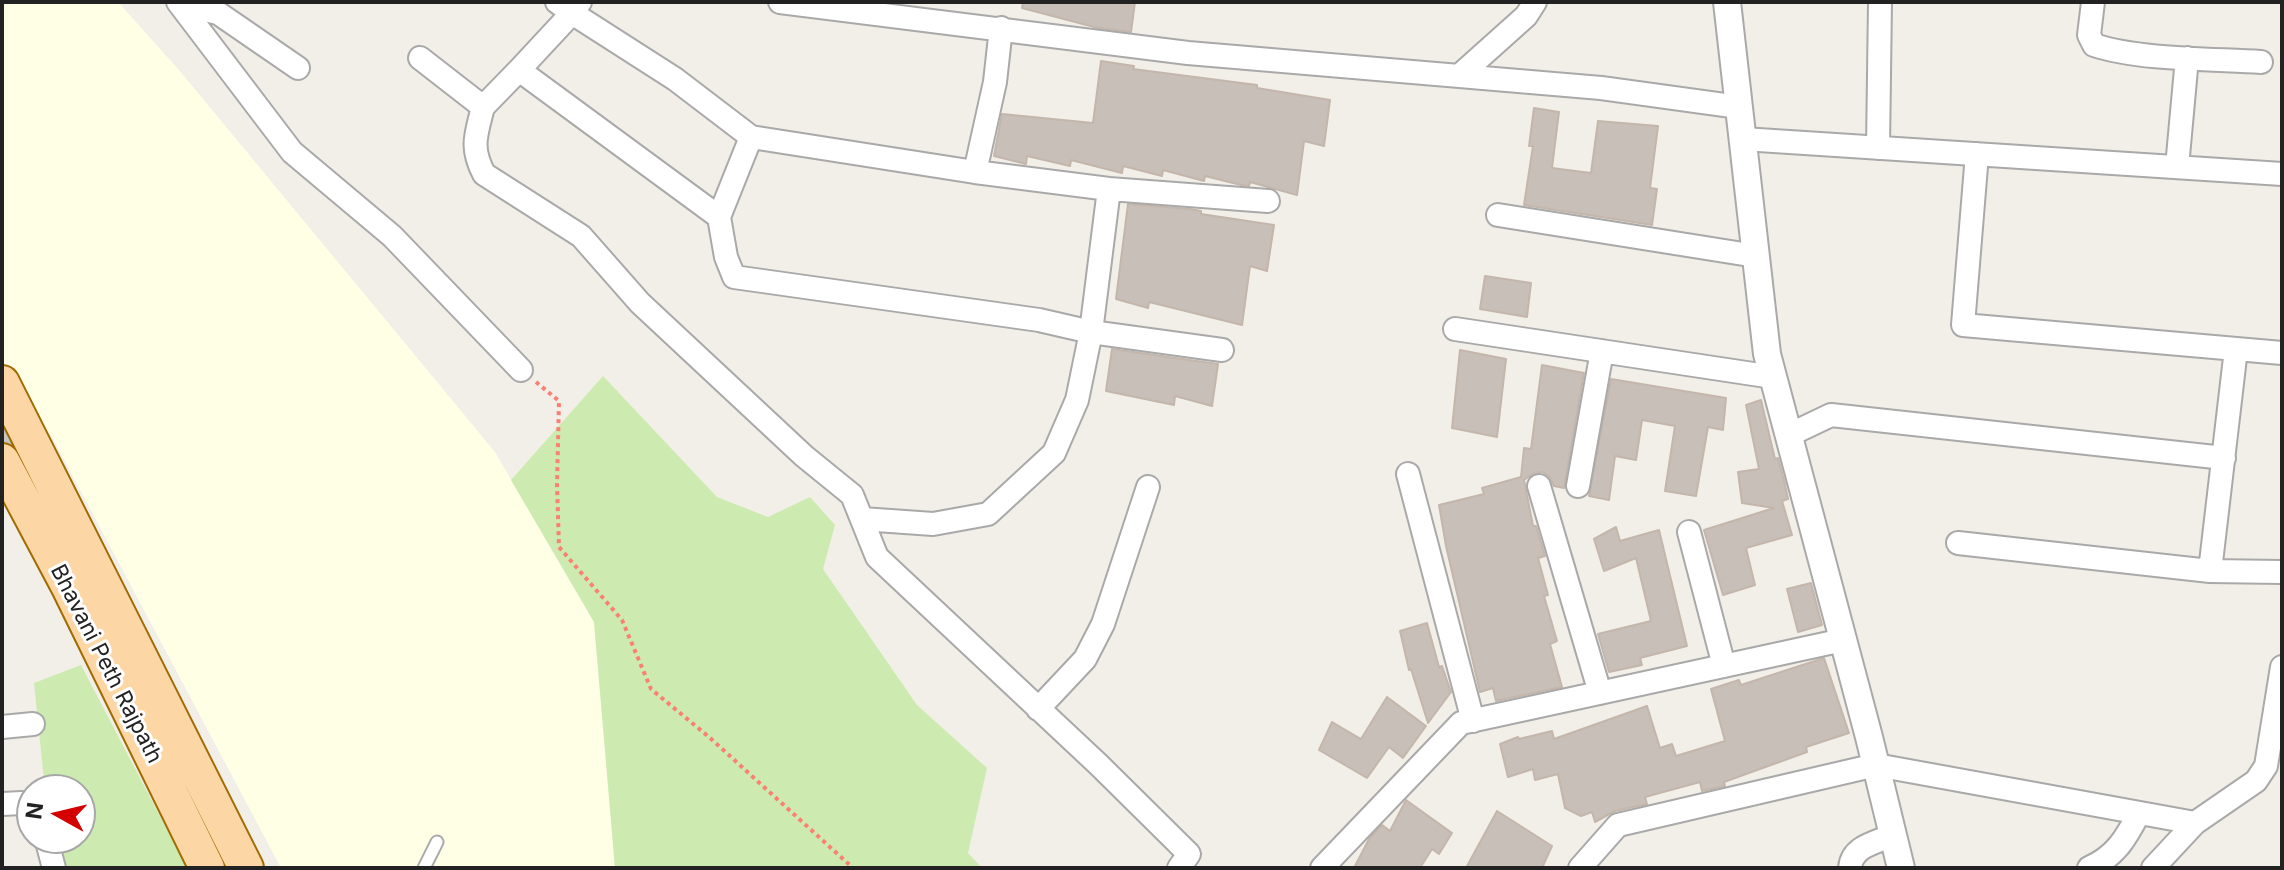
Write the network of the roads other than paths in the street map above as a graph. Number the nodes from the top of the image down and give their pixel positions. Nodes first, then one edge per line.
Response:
1 (780, 2) edge
2 (1535, 2) edge
3 (1727, 2) edge
4 (1880, 2) edge
5 (2093, 2) edge
6 (179, 3) edge
7 (570, 6) edge
8 (924, 11) edge
9 (1001, 28) junction
10 (420, 58) dead end
11 (2187, 58) junction
12 (2261, 62) dead end
13 (298, 68) dead end
14 (519, 70) junction
15 (1459, 76) junction
16 (483, 107) junction
17 (1739, 107) junction
18 (751, 137) junction
19 (1743, 139) junction
20 (1878, 148) junction
21 (1977, 154) junction
22 (2177, 167) junction
23 (975, 172) junction
24 (2282, 174) edge
25 (1109, 189) junction
26 (1268, 201) dead end
27 (1498, 215) dead end
28 (719, 217) junction
29 (1756, 256) junction
30 (1455, 329) dead end
31 (1091, 332) junction
32 (2236, 349) junction
33 (1222, 350) dead end
34 (1602, 351) junction
35 (2282, 353) edge
36 (521, 370) road end
37 (1773, 377) junction
38 (2, 383) edge
39 (1789, 435) junction
40 (2224, 458) junction
41 (2, 461) edge
42 (1408, 474) dead end
43 (1539, 486) dead end
44 (1578, 486) dead end
45 (1148, 487) dead end
46 (43, 505) tunnel mouth
47 (862, 519) junction
48 (1689, 532) dead end
49 (1958, 543) dead end
50 (2210, 571) junction
51 (2282, 572) edge
52 (1843, 640) junction
53 (1724, 666) junction
54 (2282, 667) edge
55 (1600, 693) junction
56 (1038, 709) junction
57 (1473, 721) junction
58 (33, 724) dead end
59 (2, 727) edge
60 (1876, 765) junction
61 (2139, 813) junction
62 (2195, 823) junction
63 (1893, 835) junction
64 (437, 842) dead end
65 (207, 868) edge
66 (225, 868) edge
67 (246, 868) edge
68 (424, 868) edge
69 (1179, 868) edge
70 (1322, 868) edge
71 (1580, 868) edge
72 (1850, 868) edge
73 (1901, 868) edge
74 (2089, 868) edge
75 (2153, 868) edge

1 - 8 street
2 - 15 street
3 - 17 street
4 - 20 street
5 - 11 street
6 - 13 street
6 - 36 street
7 - 14 street
7 - 18 street
8 - 9 street
9 - 15 street
9 - 23 street
10 - 16 street
11 - 12 street
11 - 22 street
14 - 16 street
14 - 28 street
15 - 17 street
16 - 47 street
17 - 19 street
18 - 23 street
18 - 28 street
19 - 20 street
19 - 29 street
20 - 21 street
21 - 22 street
21 - 32 street
22 - 24 street
23 - 25 street
25 - 26 street
25 - 31 street
27 - 29 street
28 - 31 street
29 - 37 street
30 - 34 street
31 - 33 street
31 - 47 street
32 - 35 street
32 - 40 street
34 - 37 street
34 - 44 street
37 - 39 street
38 - 67 main road
39 - 40 street
39 - 52 street
40 - 50 street
41 - 65 main road, Bhavani Peth Rajpath
42 - 57 street
43 - 55 street
45 - 56 street
46 - 66 main road
47 - 56 street
48 - 53 street
49 - 50 street
50 - 51 street
52 - 53 street
52 - 60 street
53 - 55 street
54 - 62 street
55 - 57 street
56 - 69 street
57 - 70 street
58 - 59 street
60 - 61 street
60 - 63 street
60 - 71 street
61 - 62 street
61 - 74 street
62 - 75 street
63 - 72 street
63 - 73 street
64 - 68 lane

